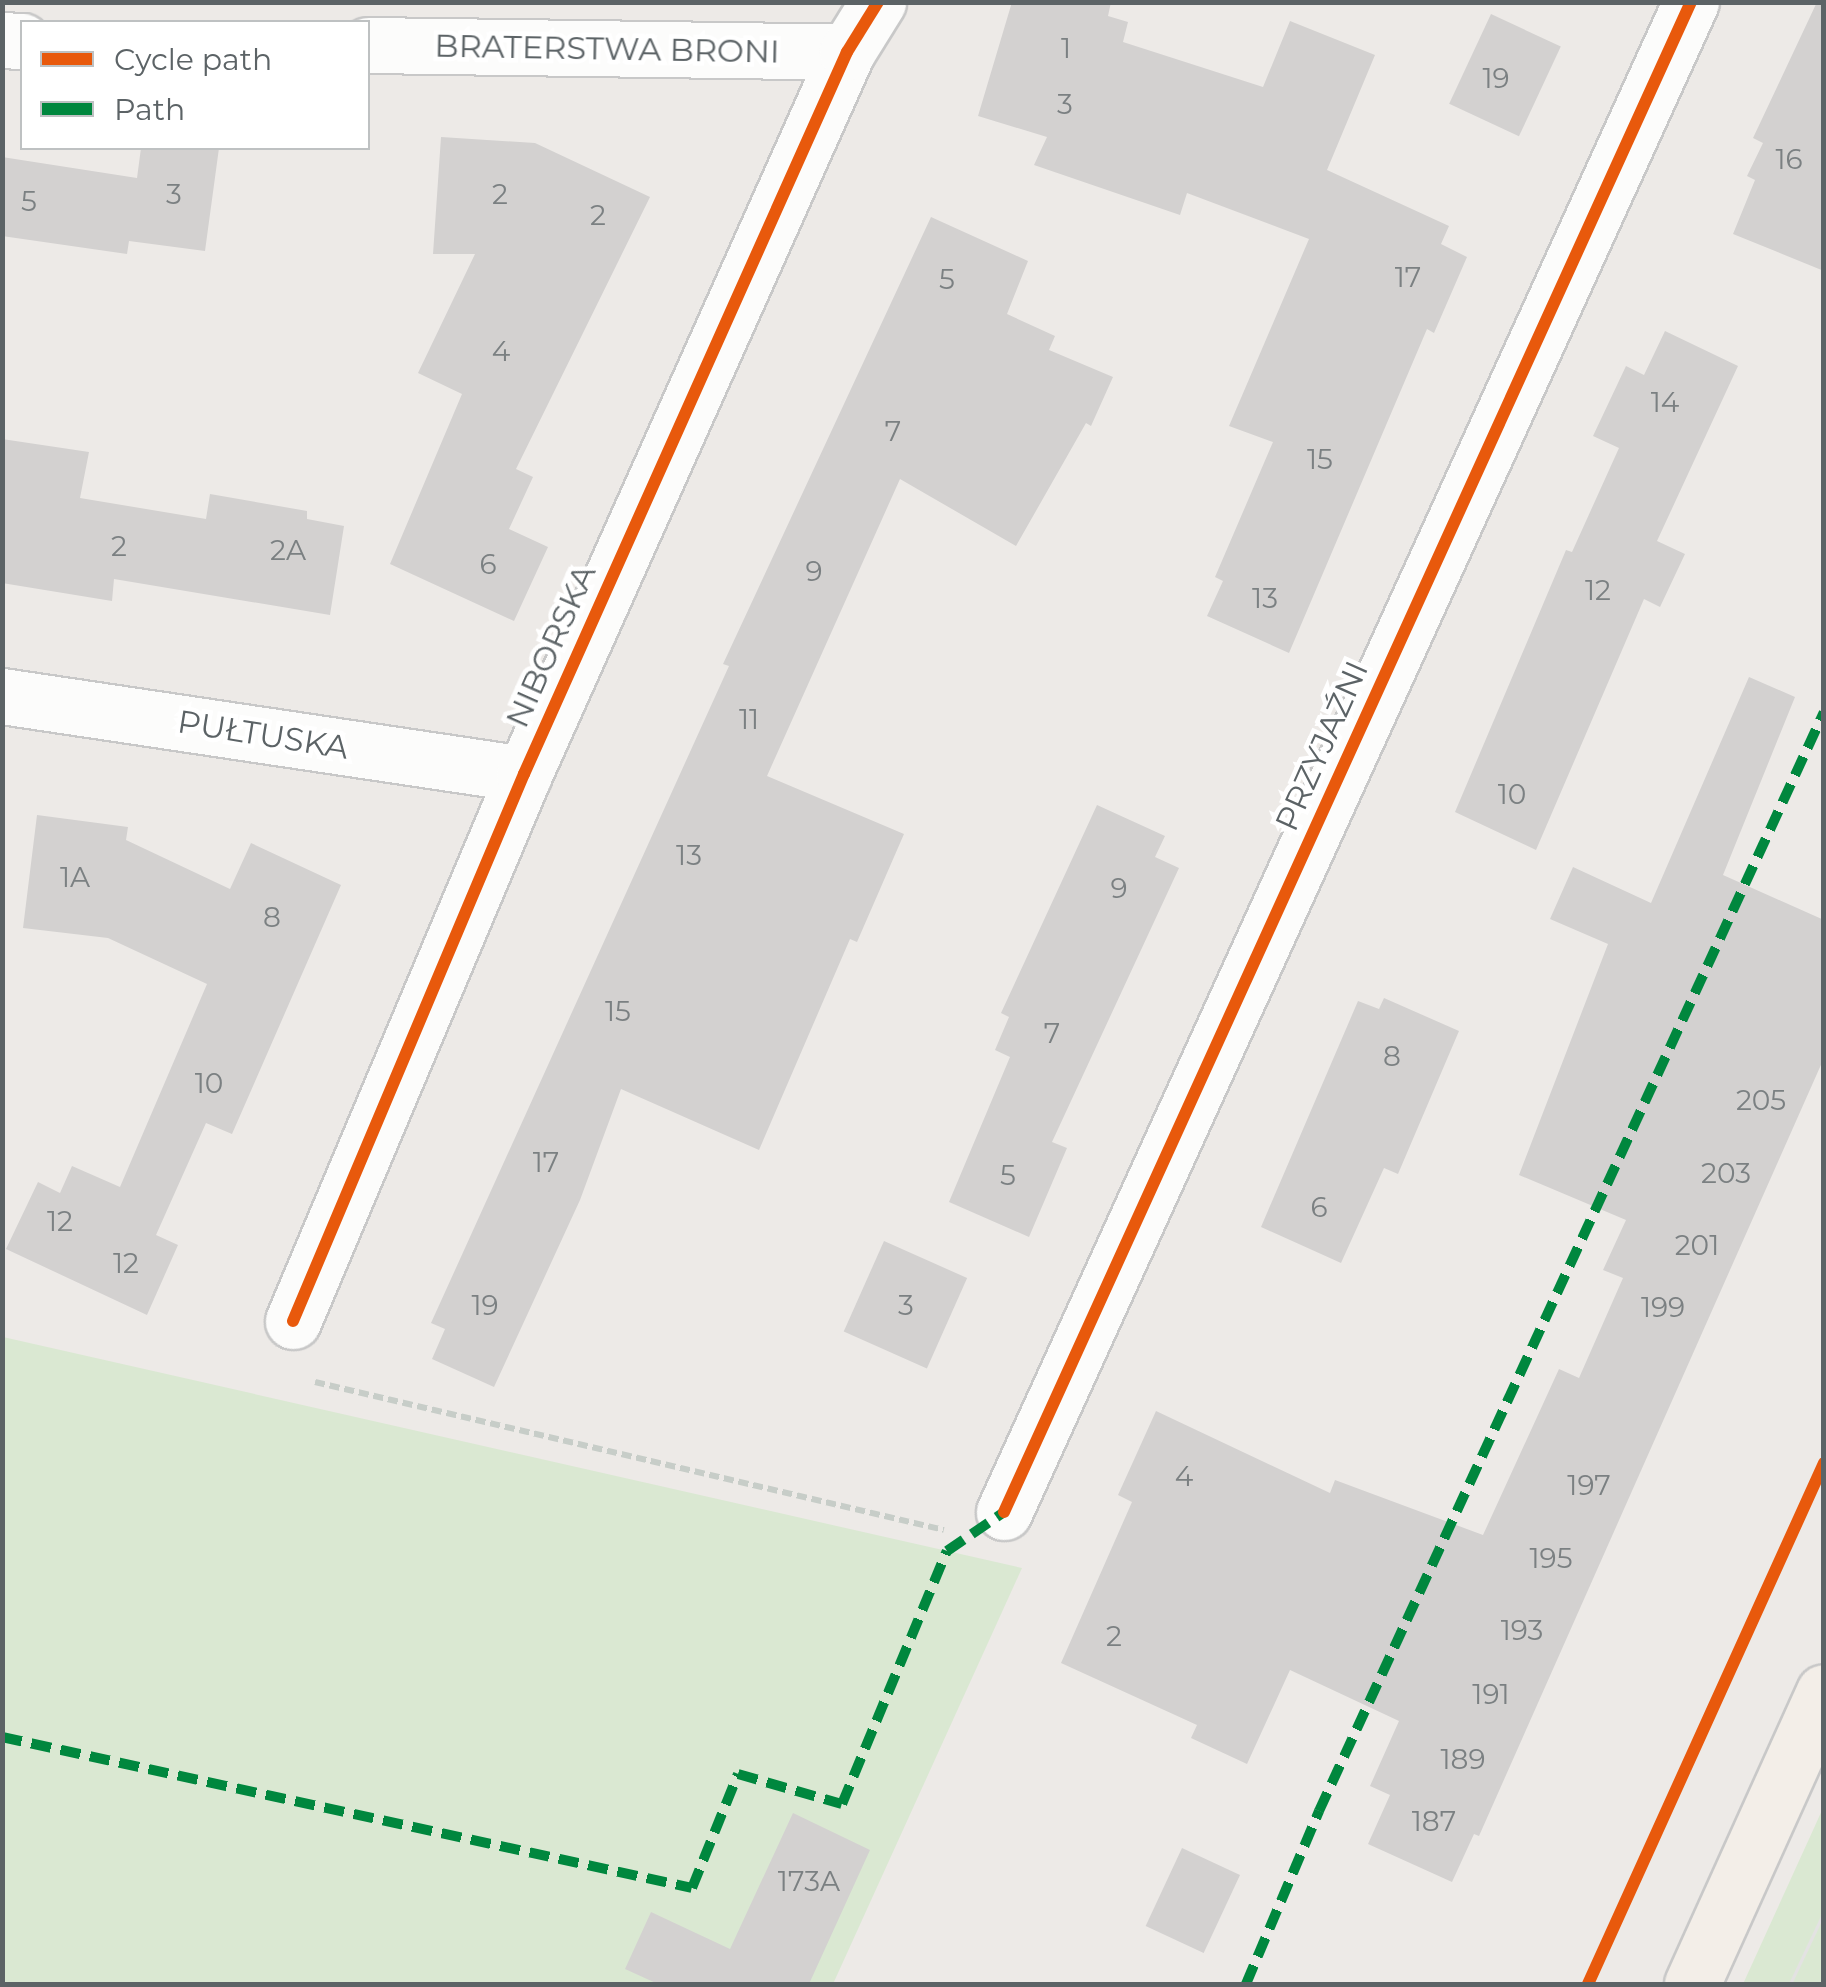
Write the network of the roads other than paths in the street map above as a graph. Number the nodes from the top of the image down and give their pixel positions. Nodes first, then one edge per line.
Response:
1 (878, 2) edge
2 (1691, 2) edge
3 (370, 45) edge
4 (847, 52) junction
5 (2, 696) edge
6 (524, 774) junction
7 (293, 1321) road end
8 (1004, 1512) dead end
9 (1824, 1692) edge
10 (1808, 1766) edge
11 (1692, 1984) edge

1 - 4 street, NIBORSKA
2 - 8 street, PRZYJAŹNI
3 - 4 street, BRATERSTWA BRONI
4 - 6 street, NIBORSKA
5 - 6 street, PUŁTUSKA
6 - 7 street, NIBORSKA
9 - 10 main road
10 - 11 main road

